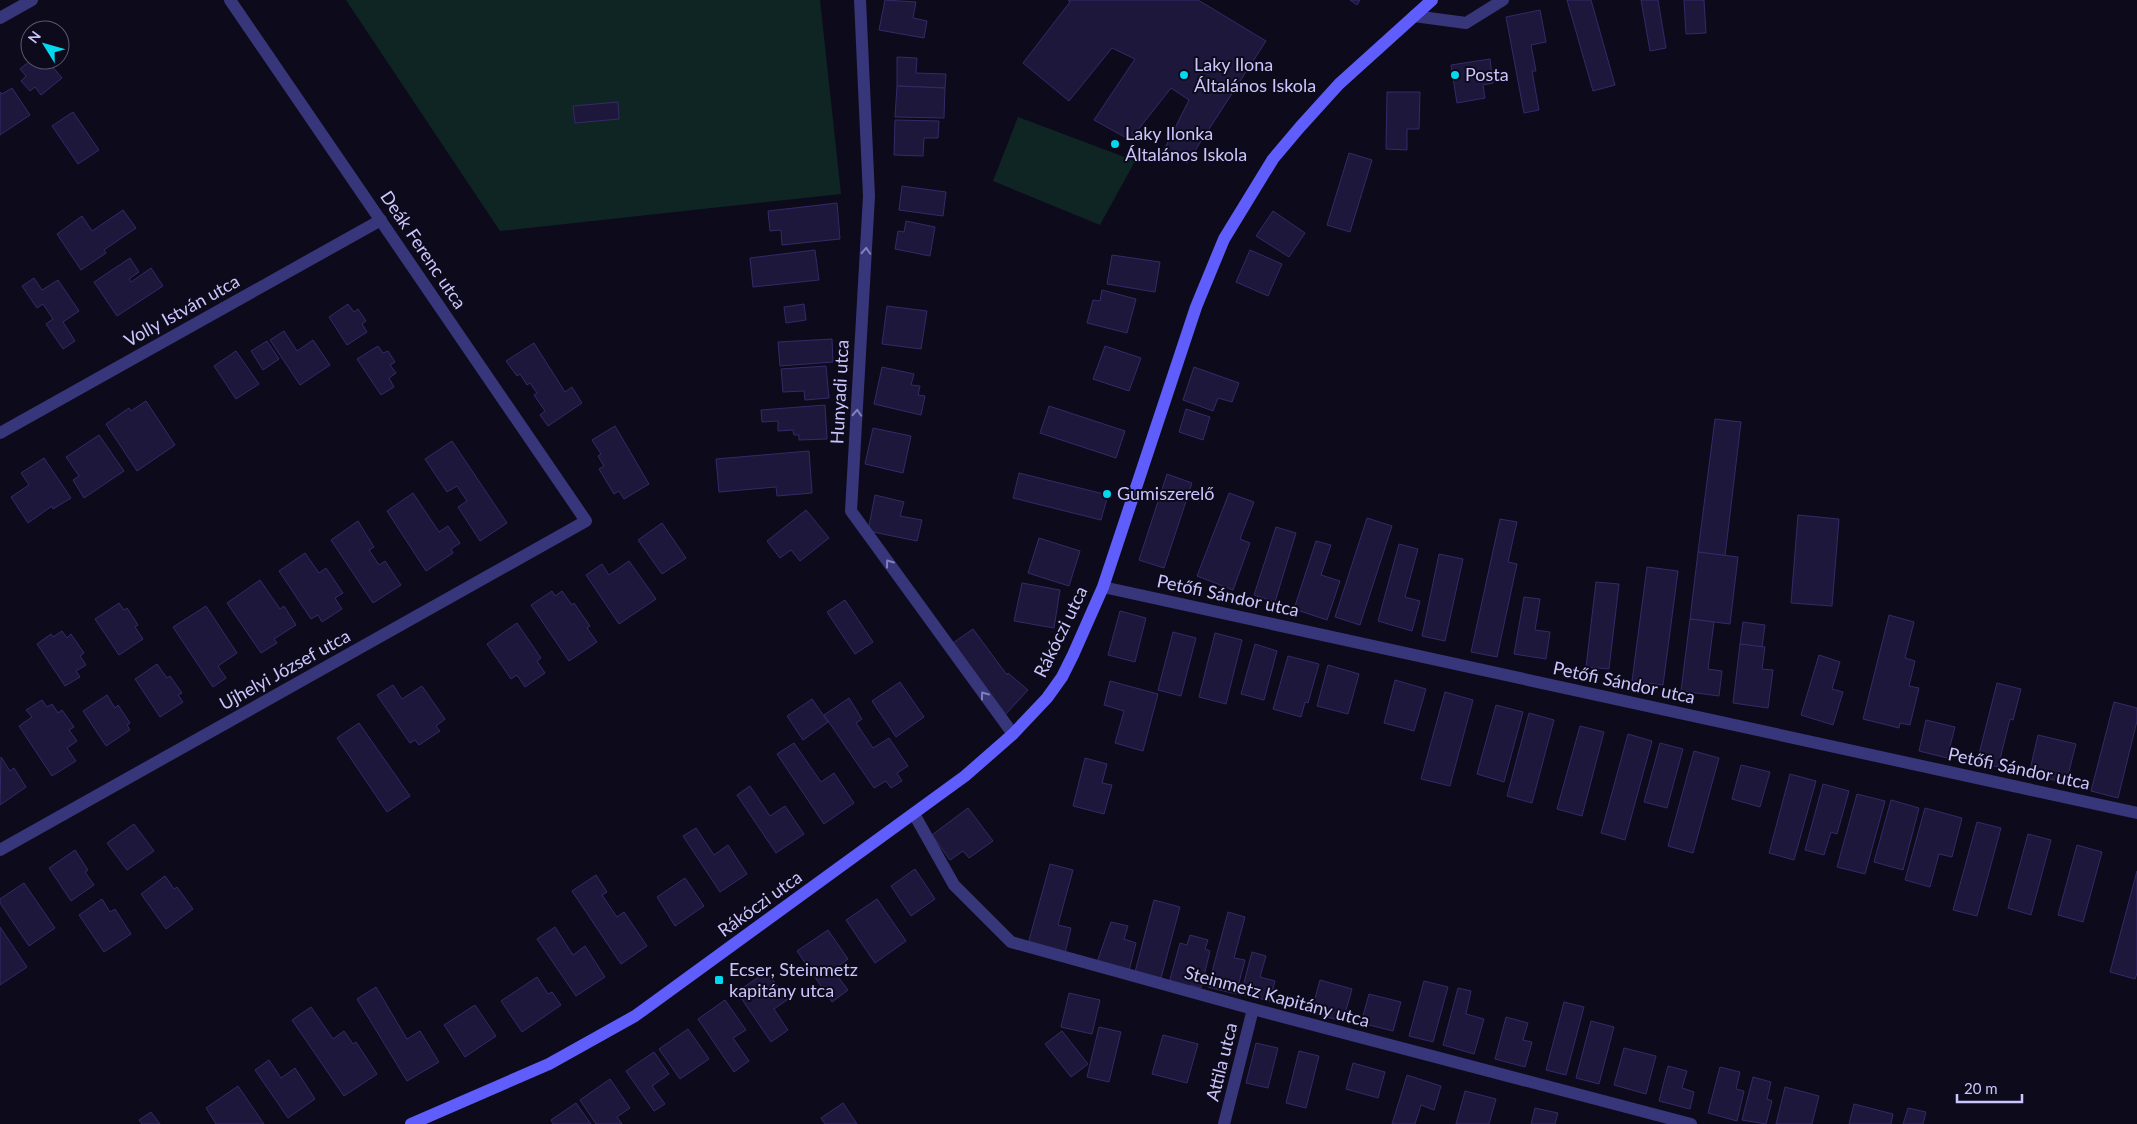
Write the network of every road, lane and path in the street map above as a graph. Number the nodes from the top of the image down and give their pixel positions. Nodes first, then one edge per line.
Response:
1 (32, 0) edge
2 (230, 0) edge
3 (860, 0) edge
4 (1432, 0) edge
5 (1503, 0) edge
6 (1414, 16) junction
7 (0, 18) edge
8 (381, 220) junction
9 (0, 433) edge
10 (586, 520) joint
11 (1103, 587) junction
12 (1013, 734) junction
13 (2137, 813) edge
14 (914, 814) junction
15 (0, 850) edge
16 (1253, 1009) junction
17 (411, 1124) edge
18 (1224, 1124) edge
19 (1691, 1124) edge

1 - 7 street
2 - 8 street, Deák Ferenc utca
12 -> 3 street, Hunyadi utca
4 - 6 main road, Rákóczi utca
5 - 6 street
6 - 11 main road, Rákóczi utca
8 - 9 street, Volly István utca
8 - 10 street, Deák Ferenc utca
10 - 15 street, Ujhelyi József utca
11 - 12 main road, Rákóczi utca
11 - 13 street, Petőfi Sándor utca
12 - 14 main road, Rákóczi utca
14 - 16 street, Steinmetz Kapitány utca
14 - 17 main road, Rákóczi utca
16 - 18 street, Attila utca
16 - 19 street, Steinmetz Kapitány utca

